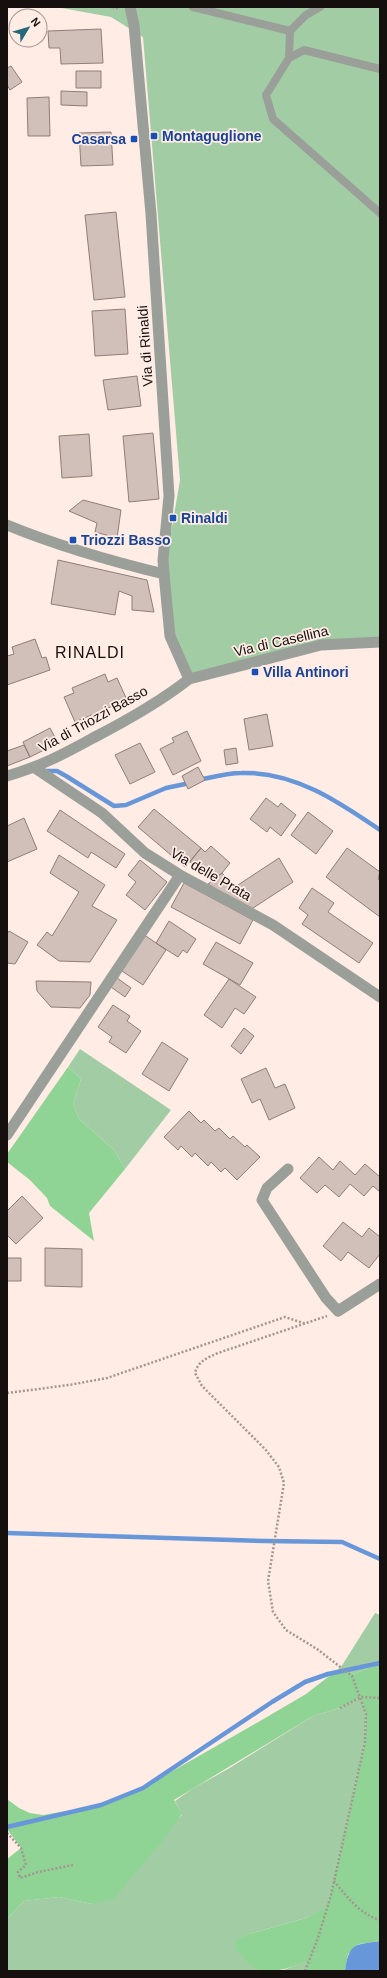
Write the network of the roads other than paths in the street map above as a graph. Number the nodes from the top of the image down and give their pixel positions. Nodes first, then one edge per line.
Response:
1 (130, 7) edge
2 (193, 7) edge
3 (320, 7) edge
4 (290, 31) junction
5 (289, 58) junction
6 (380, 69) edge
7 (380, 214) edge
8 (7, 525) edge
9 (164, 574) junction
10 (380, 642) edge
11 (189, 679) junction
12 (35, 768) junction
13 (7, 776) edge
14 (180, 875) junction
15 (380, 997) edge
16 (7, 1135) edge
17 (288, 1169) dead end
18 (380, 1284) edge

1 - 9 street, Via di Rinaldi
2 - 4 lane
3 - 4 lane
4 - 5 lane
5 - 6 lane
5 - 7 lane
8 - 9 street
9 - 11 street, Via di Rinaldi
10 - 11 street, Via di Casellina
11 - 12 street, Via di Triozzi Basso
12 - 13 street, Via di Triozzi Basso
12 - 14 street, Via delle Prata
14 - 15 street, Via delle Prata
14 - 16 street
17 - 18 street

